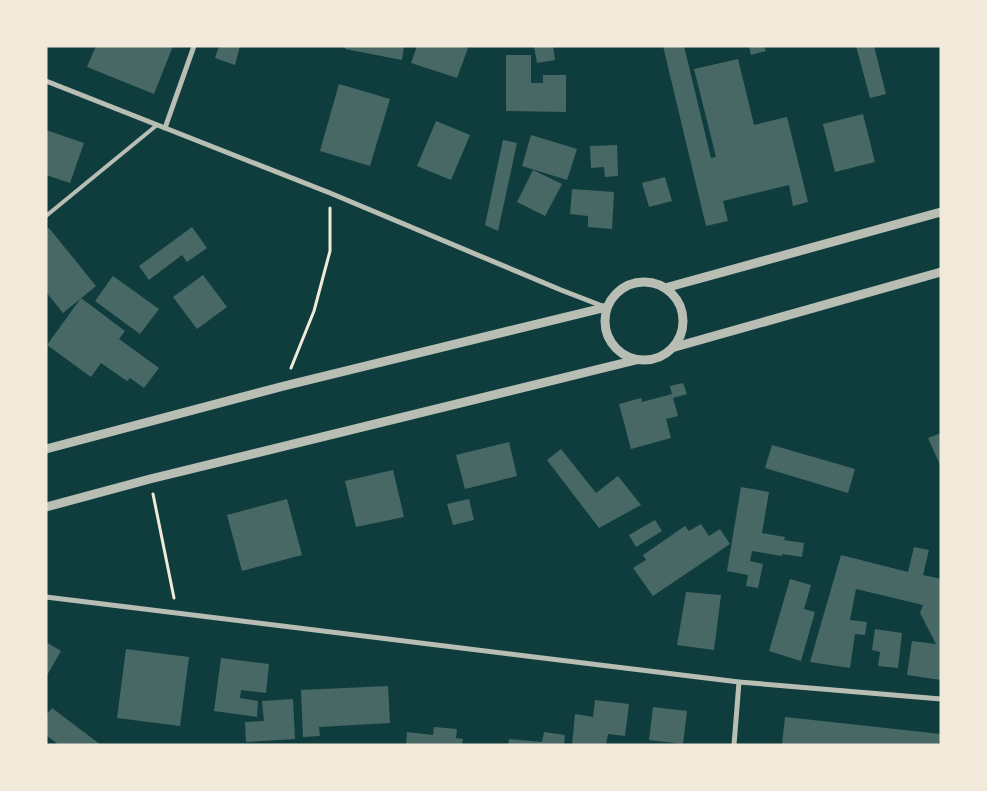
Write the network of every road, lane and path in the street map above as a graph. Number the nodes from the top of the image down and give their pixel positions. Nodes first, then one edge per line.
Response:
1 (194, 46) edge
2 (46, 82) edge
3 (157, 125) junction
4 (165, 128) junction
5 (330, 193) junction
6 (941, 212) edge
7 (46, 216) edge
8 (941, 272) edge
9 (664, 288) junction
10 (607, 307) junction
11 (675, 347) junction
12 (636, 360) junction
13 (284, 386) junction
14 (46, 449) edge
15 (150, 479) junction
16 (46, 507) edge
17 (46, 597) edge
18 (177, 613) junction
19 (739, 682) junction
20 (941, 700) edge
21 (734, 745) edge

1 - 4 street
2 - 3 street
3 - 4 street
3 - 7 lane
4 - 5 street
5 - 10 street
5 - 13 path
6 - 9 street
8 - 11 street
9 - 10 street
9 - 11 street
10 - 12 street
10 - 13 street
11 - 12 street
12 - 15 street
13 - 14 street
15 - 16 street
15 - 18 path
17 - 18 street
18 - 19 street
19 - 20 street
19 - 21 street

